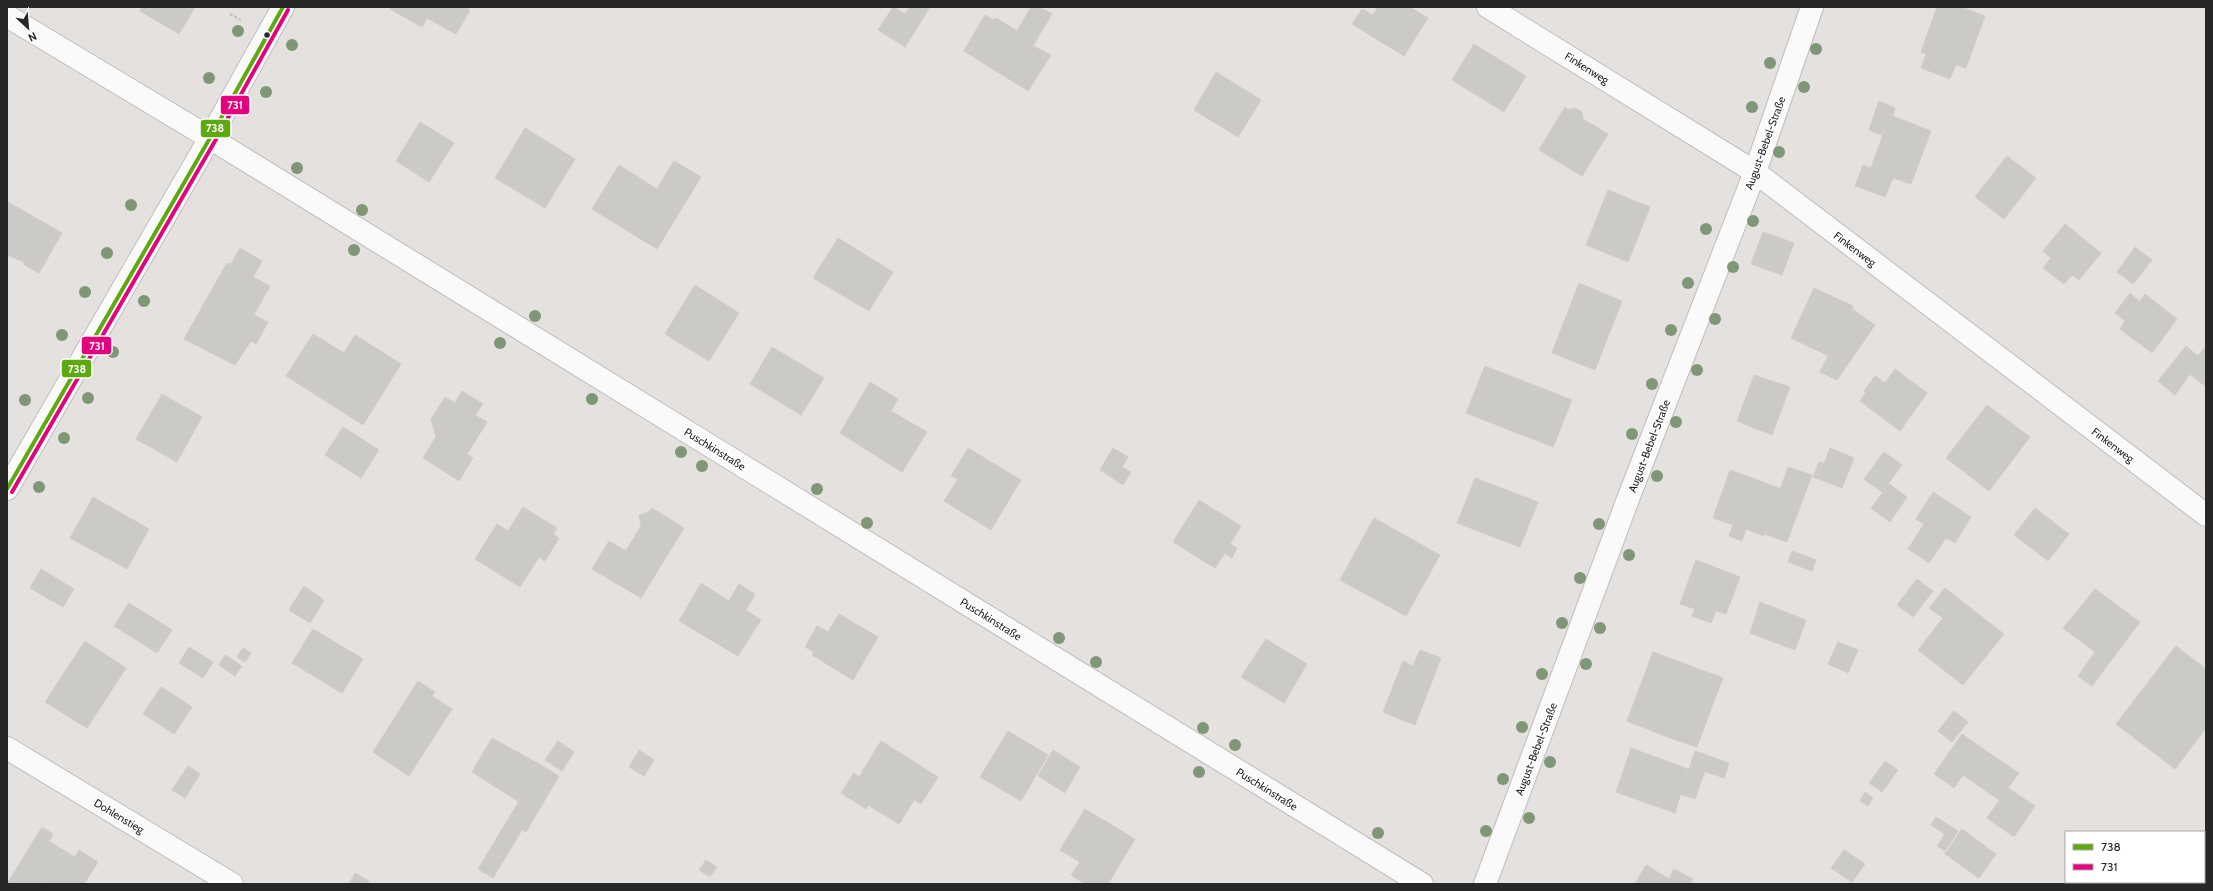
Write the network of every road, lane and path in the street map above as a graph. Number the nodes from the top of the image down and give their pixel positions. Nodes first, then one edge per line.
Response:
1 (282, 7) edge
2 (1488, 7) edge
3 (1812, 7) edge
4 (7, 16) edge
5 (210, 138) junction
6 (1755, 172) junction
7 (7, 489) edge
8 (2206, 515) edge
9 (7, 748) edge
10 (232, 884) edge
11 (1422, 884) edge
12 (1485, 884) edge

1 - 5 street
2 - 6 street, Finkenweg
3 - 6 street, August-Bebel-Straße
4 - 5 street, Puschkinstraße
5 - 7 street
5 - 11 street, Puschkinstraße
6 - 8 street, Finkenweg
6 - 12 street, August-Bebel-Straße
9 - 10 street, Dohlenstieg

